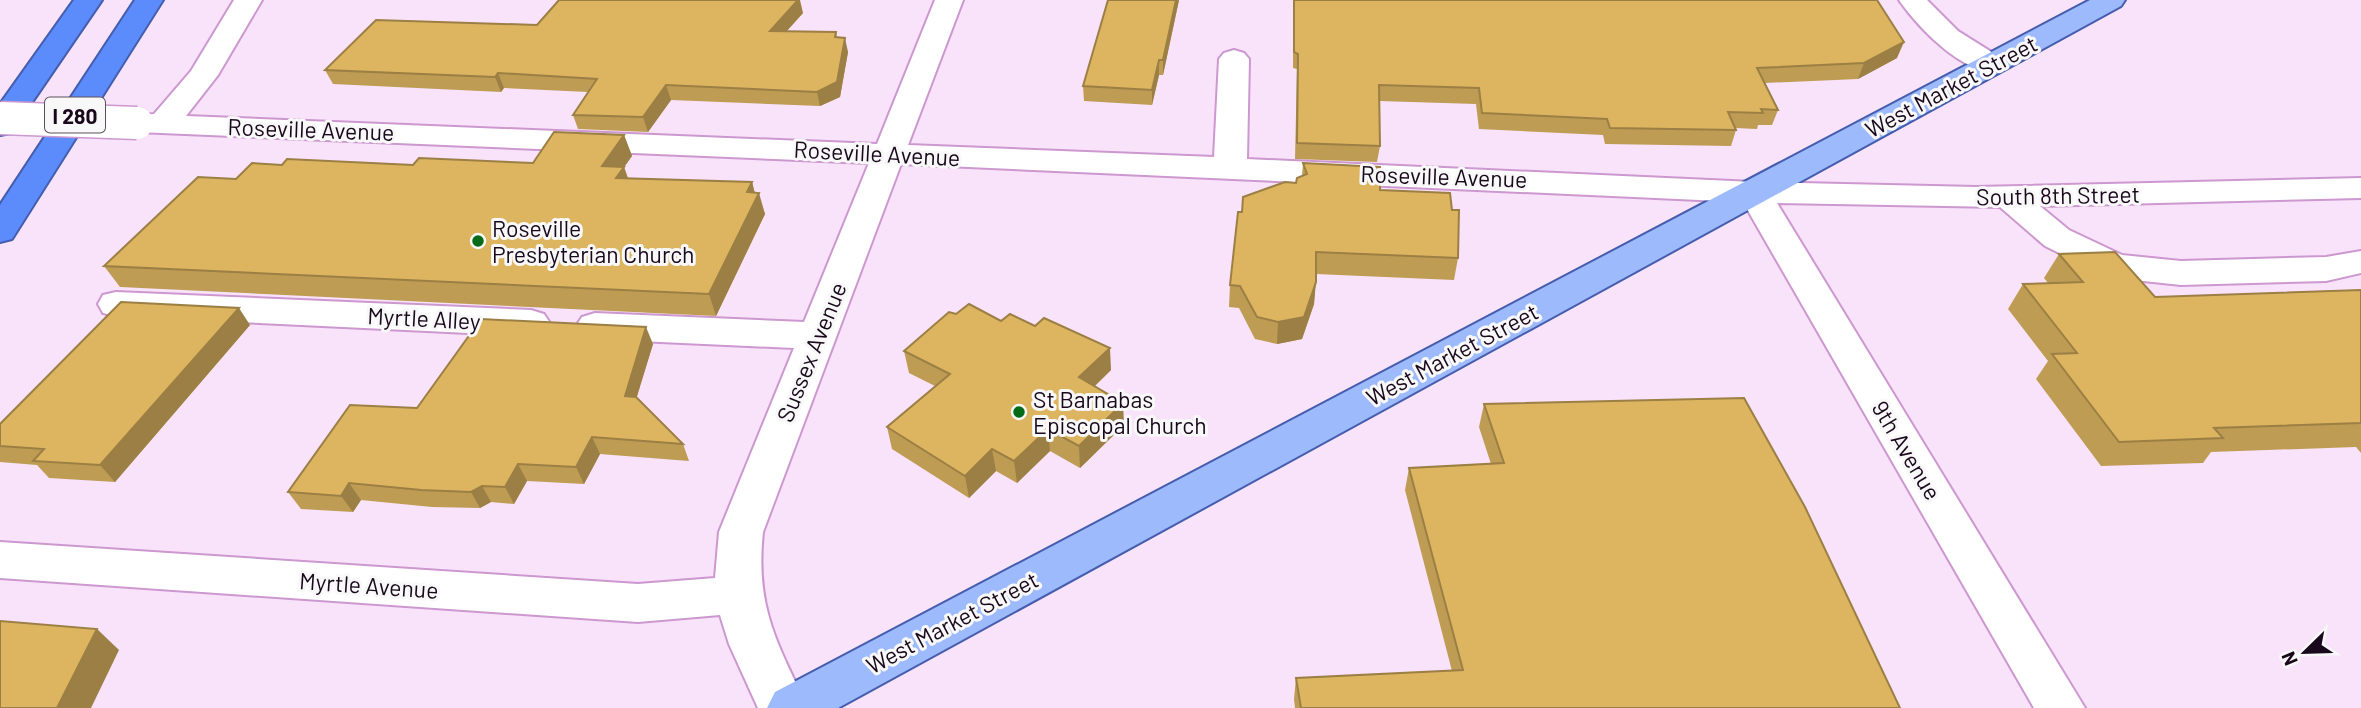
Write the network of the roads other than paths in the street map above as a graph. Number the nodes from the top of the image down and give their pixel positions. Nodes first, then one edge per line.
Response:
1 (88, 0) edge
2 (149, 0) edge
3 (248, 0) edge
4 (949, 0) edge
5 (1913, 0) edge
6 (2111, 0) edge
7 (1234, 59) dead end
8 (1991, 64) junction
9 (0, 118) edge
10 (150, 123) junction
11 (0, 126) edge
12 (890, 155) junction
13 (1230, 167) junction
14 (2361, 188) edge
15 (1754, 192) junction
16 (2010, 197) junction
17 (0, 231) edge
18 (2361, 262) edge
19 (116, 304) edge
20 (817, 336) junction
21 (0, 560) edge
22 (737, 592) junction
23 (783, 708) edge
24 (792, 708) edge
25 (2060, 708) edge

1 - 11 highway
2 - 17 highway, I 280
3 - 10 street
4 - 12 street, Sussex Avenue
5 - 8 street
6 - 8 main road, West Market Street
7 - 13 street
8 - 15 main road, West Market Street
9 - 10 street, Roseville Avenue, bridge
10 - 12 street, Roseville Avenue
12 - 13 street, Roseville Avenue
12 - 20 street, Sussex Avenue
13 - 15 street, Roseville Avenue
14 - 16 street, South 8th Street
15 - 16 street, South 8th Street
15 - 24 main road, West Market Street
15 - 25 street, 9th Avenue
16 - 18 street
19 - 20 street, Myrtle Alley
20 - 22 street, Sussex Avenue
21 - 22 street, Myrtle Avenue
22 - 23 street, Sussex Avenue

